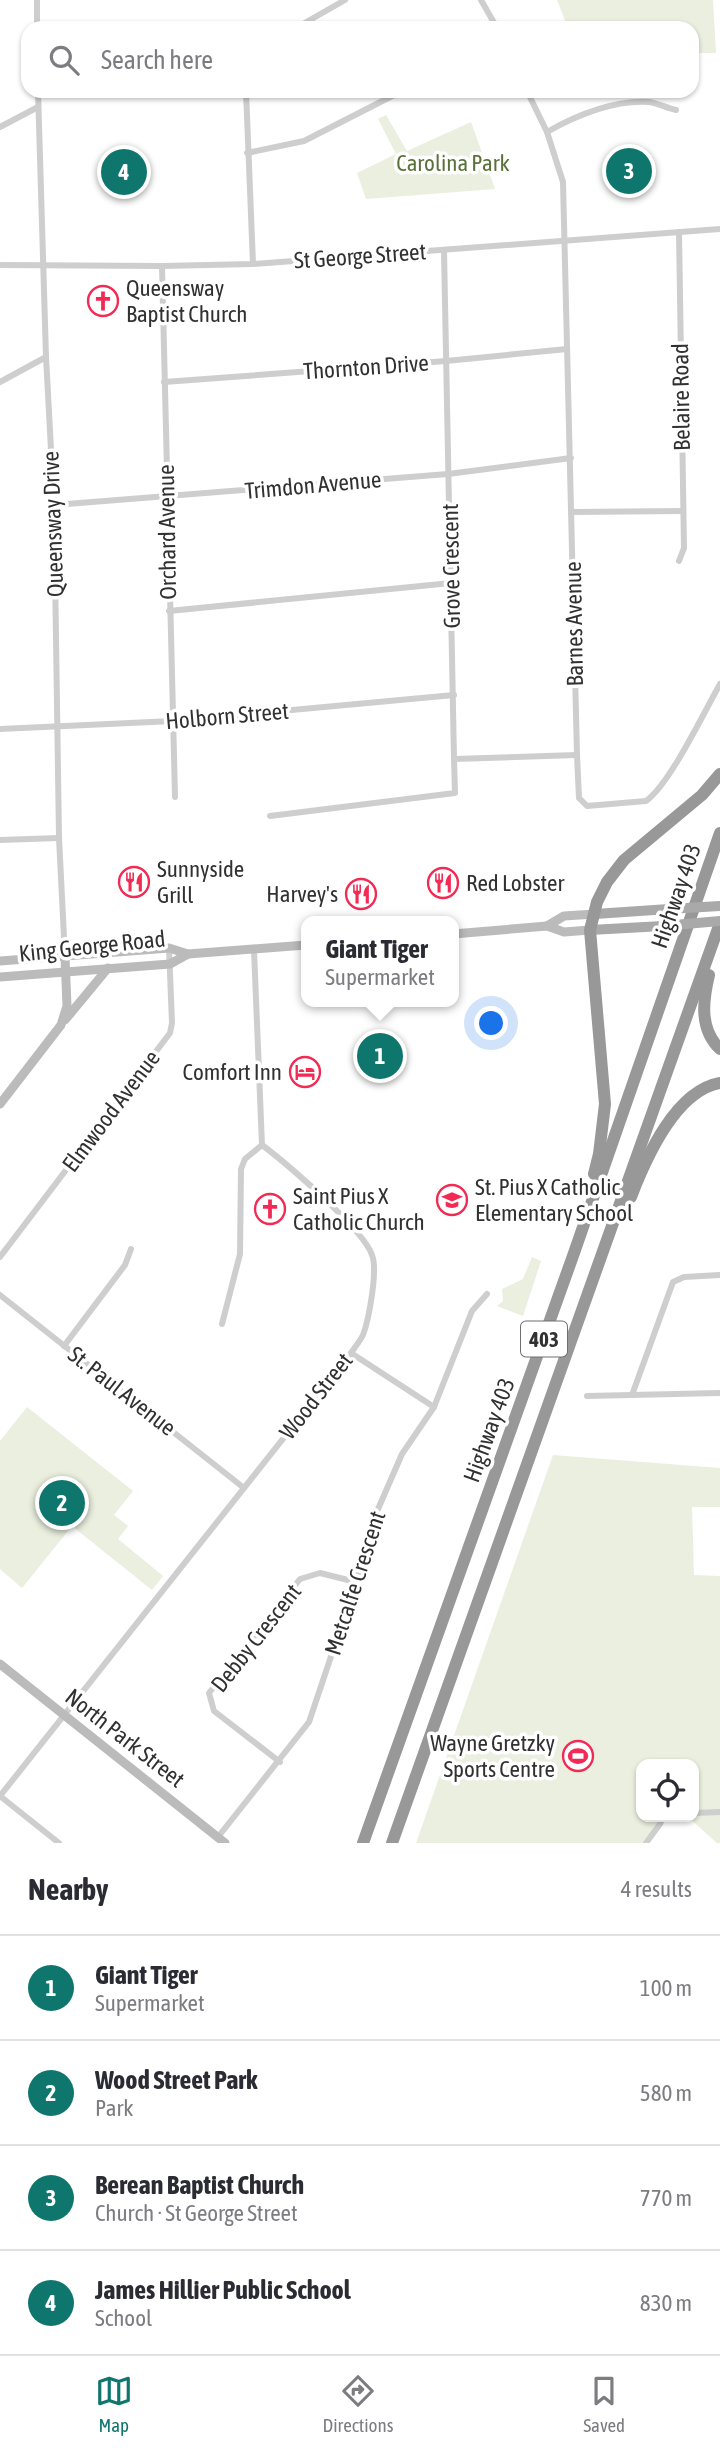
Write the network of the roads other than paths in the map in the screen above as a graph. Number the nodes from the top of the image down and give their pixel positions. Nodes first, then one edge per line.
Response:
1 (37, 0) edge
2 (345, 0) edge
3 (481, 0) edge
4 (37, 21) edge
5 (308, 21) edge
6 (493, 21) edge
7 (38, 98) edge
8 (246, 98) edge
9 (388, 98) edge
10 (530, 98) edge
11 (38, 107) junction
12 (676, 110) dead end
13 (0, 127) edge
14 (547, 132) junction
15 (247, 153) junction
16 (720, 229) edge
17 (679, 232) junction
18 (563, 239) junction
19 (444, 251) junction
20 (253, 264) junction
21 (0, 265) edge
22 (45, 265) junction
23 (162, 266) junction
24 (566, 349) junction
25 (46, 357) junction
26 (446, 361) junction
27 (0, 382) edge
28 (164, 382) junction
29 (571, 458) junction
30 (449, 474) junction
31 (166, 497) junction
32 (54, 505) junction
33 (682, 511) junction
34 (571, 512) junction
35 (679, 561) dead end
36 (451, 583) junction
37 (169, 611) junction
38 (720, 684) edge
39 (454, 695) junction
40 (173, 721) junction
41 (58, 726) junction
42 (0, 729) edge
43 (577, 755) junction
44 (454, 759) junction
45 (720, 774) edge
46 (175, 797) dead end
47 (270, 816) dead end
48 (720, 833) edge
49 (59, 838) junction
50 (0, 840) edge
51 (720, 905) edge
52 (594, 914) junction
53 (720, 923) edge
54 (547, 926) junction
55 (590, 930) junction
56 (459, 933) edge
57 (301, 946) edge
58 (169, 948) junction
59 (254, 950) junction
60 (188, 954) junction
61 (65, 957) junction
62 (0, 961) edge
63 (170, 964) junction
64 (108, 968) junction
65 (66, 971) junction
66 (0, 976) edge
67 (61, 1025) junction
68 (720, 1049) edge
69 (720, 1083) edge
70 (0, 1104) edge
71 (262, 1144) junction
72 (131, 1249) dead end
73 (574, 1253) junction
74 (0, 1257) edge
75 (720, 1275) edge
76 (588, 1293) junction
77 (487, 1294) dead end
78 (0, 1296) edge
79 (222, 1324) dead end
80 (65, 1346) junction
81 (351, 1353) junction
82 (720, 1393) edge
83 (632, 1395) junction
84 (587, 1396) dead end
85 (434, 1407) junction
86 (244, 1488) junction
87 (356, 1582) junction
88 (0, 1664) edge
89 (64, 1715) junction
90 (280, 1762) junction
91 (0, 1796) edge
92 (720, 1812) edge
93 (699, 1813) edge
94 (661, 1822) edge
95 (222, 1840) edge
96 (59, 1843) edge
97 (363, 1843) edge
98 (392, 1843) edge
99 (646, 1843) edge

1 - 4 street
2 - 5 street
3 - 6 street
7 - 11 street, Queensway Drive
8 - 15 street
9 - 15 street
10 - 14 street, Barnes Avenue
11 - 13 street
11 - 22 street, Queensway Drive
12 - 14 street
14 - 18 street, Barnes Avenue
15 - 20 street
16 - 17 street, St George Street
17 - 18 street, St George Street
17 - 33 street, Belaire Road
18 - 19 street, St George Street
18 - 24 street, Barnes Avenue
19 - 20 street, St George Street
19 - 26 street, Grove Crescent
20 - 23 street, St George Street
21 - 22 street, St George Street
22 - 23 street, St George Street
22 - 25 street, Queensway Drive
23 - 28 street, Orchard Avenue
24 - 26 street, Thornton Drive
24 - 29 street, Barnes Avenue
25 - 27 street
25 - 32 street, Queensway Drive
26 - 28 street, Thornton Drive
26 - 30 street, Grove Crescent
28 - 31 street, Orchard Avenue
29 - 30 street, Trimdon Avenue
29 - 34 street, Barnes Avenue
30 - 31 street, Trimdon Avenue
30 - 36 street, Grove Crescent
31 - 32 street, Trimdon Avenue
31 - 37 street, Orchard Avenue
32 - 41 street, Queensway Drive
33 - 34 street
33 - 35 street, Belaire Road
34 - 43 street, Barnes Avenue
36 - 37 street
36 - 39 street, Grove Crescent
37 - 40 street, Orchard Avenue
38 - 43 street, Barnes Avenue
39 - 40 street, Holborn Street
39 - 44 street, Grove Crescent
40 - 41 street, Holborn Street
40 - 46 street, Orchard Avenue
41 - 42 street, Holborn Street
41 - 49 street, Queensway Drive
43 - 44 street
44 - 47 street, Grove Crescent
45 - 52 highway
48 - 73 highway, Highway 403 / 403
49 - 50 street
49 - 61 street, Queensway Drive
51 - 52 main road, bridge
52 - 54 main road
52 - 55 highway
53 - 55 main road, bridge
53 - 68 highway
53 - 76 highway, Highway 403 / 403
54 - 55 main road
54 - 56 main road
55 - 73 highway
57 - 59 main road, King George Road
58 - 60 main road, King George Road
58 - 61 main road, King George Road
58 - 63 street, Elmwood Avenue
59 - 60 main road, King George Road
59 - 71 street
60 - 63 main road, King George Road
61 - 62 main road, King George Road
61 - 65 main road
63 - 64 main road, King George Road
63 - 74 street, Elmwood Avenue
64 - 65 main road, King George Road
64 - 67 main road
65 - 66 main road, King George Road
65 - 67 main road
67 - 70 main road
69 - 76 highway
71 - 79 street
71 - 81 street, Wood Street
72 - 80 street
73 - 97 highway, Highway 403 / 403
75 - 83 street
76 - 98 highway, Highway 403 / 403
77 - 85 street, Metcalfe Crescent
78 - 80 street, St. Paul Avenue
80 - 86 street, St. Paul Avenue
81 - 85 street
81 - 86 street, Wood Street
82 - 83 street
83 - 84 street
85 - 87 street, Metcalfe Crescent
86 - 89 street, Wood Street
87 - 90 street, Metcalfe Crescent
87 - 90 street, Debby Crescent
88 - 89 main road, North Park Street
89 - 91 street, Wood Street
89 - 95 main road, North Park Street
90 - 95 street, Metcalfe Crescent
91 - 96 street
92 - 93 street
94 - 99 street

